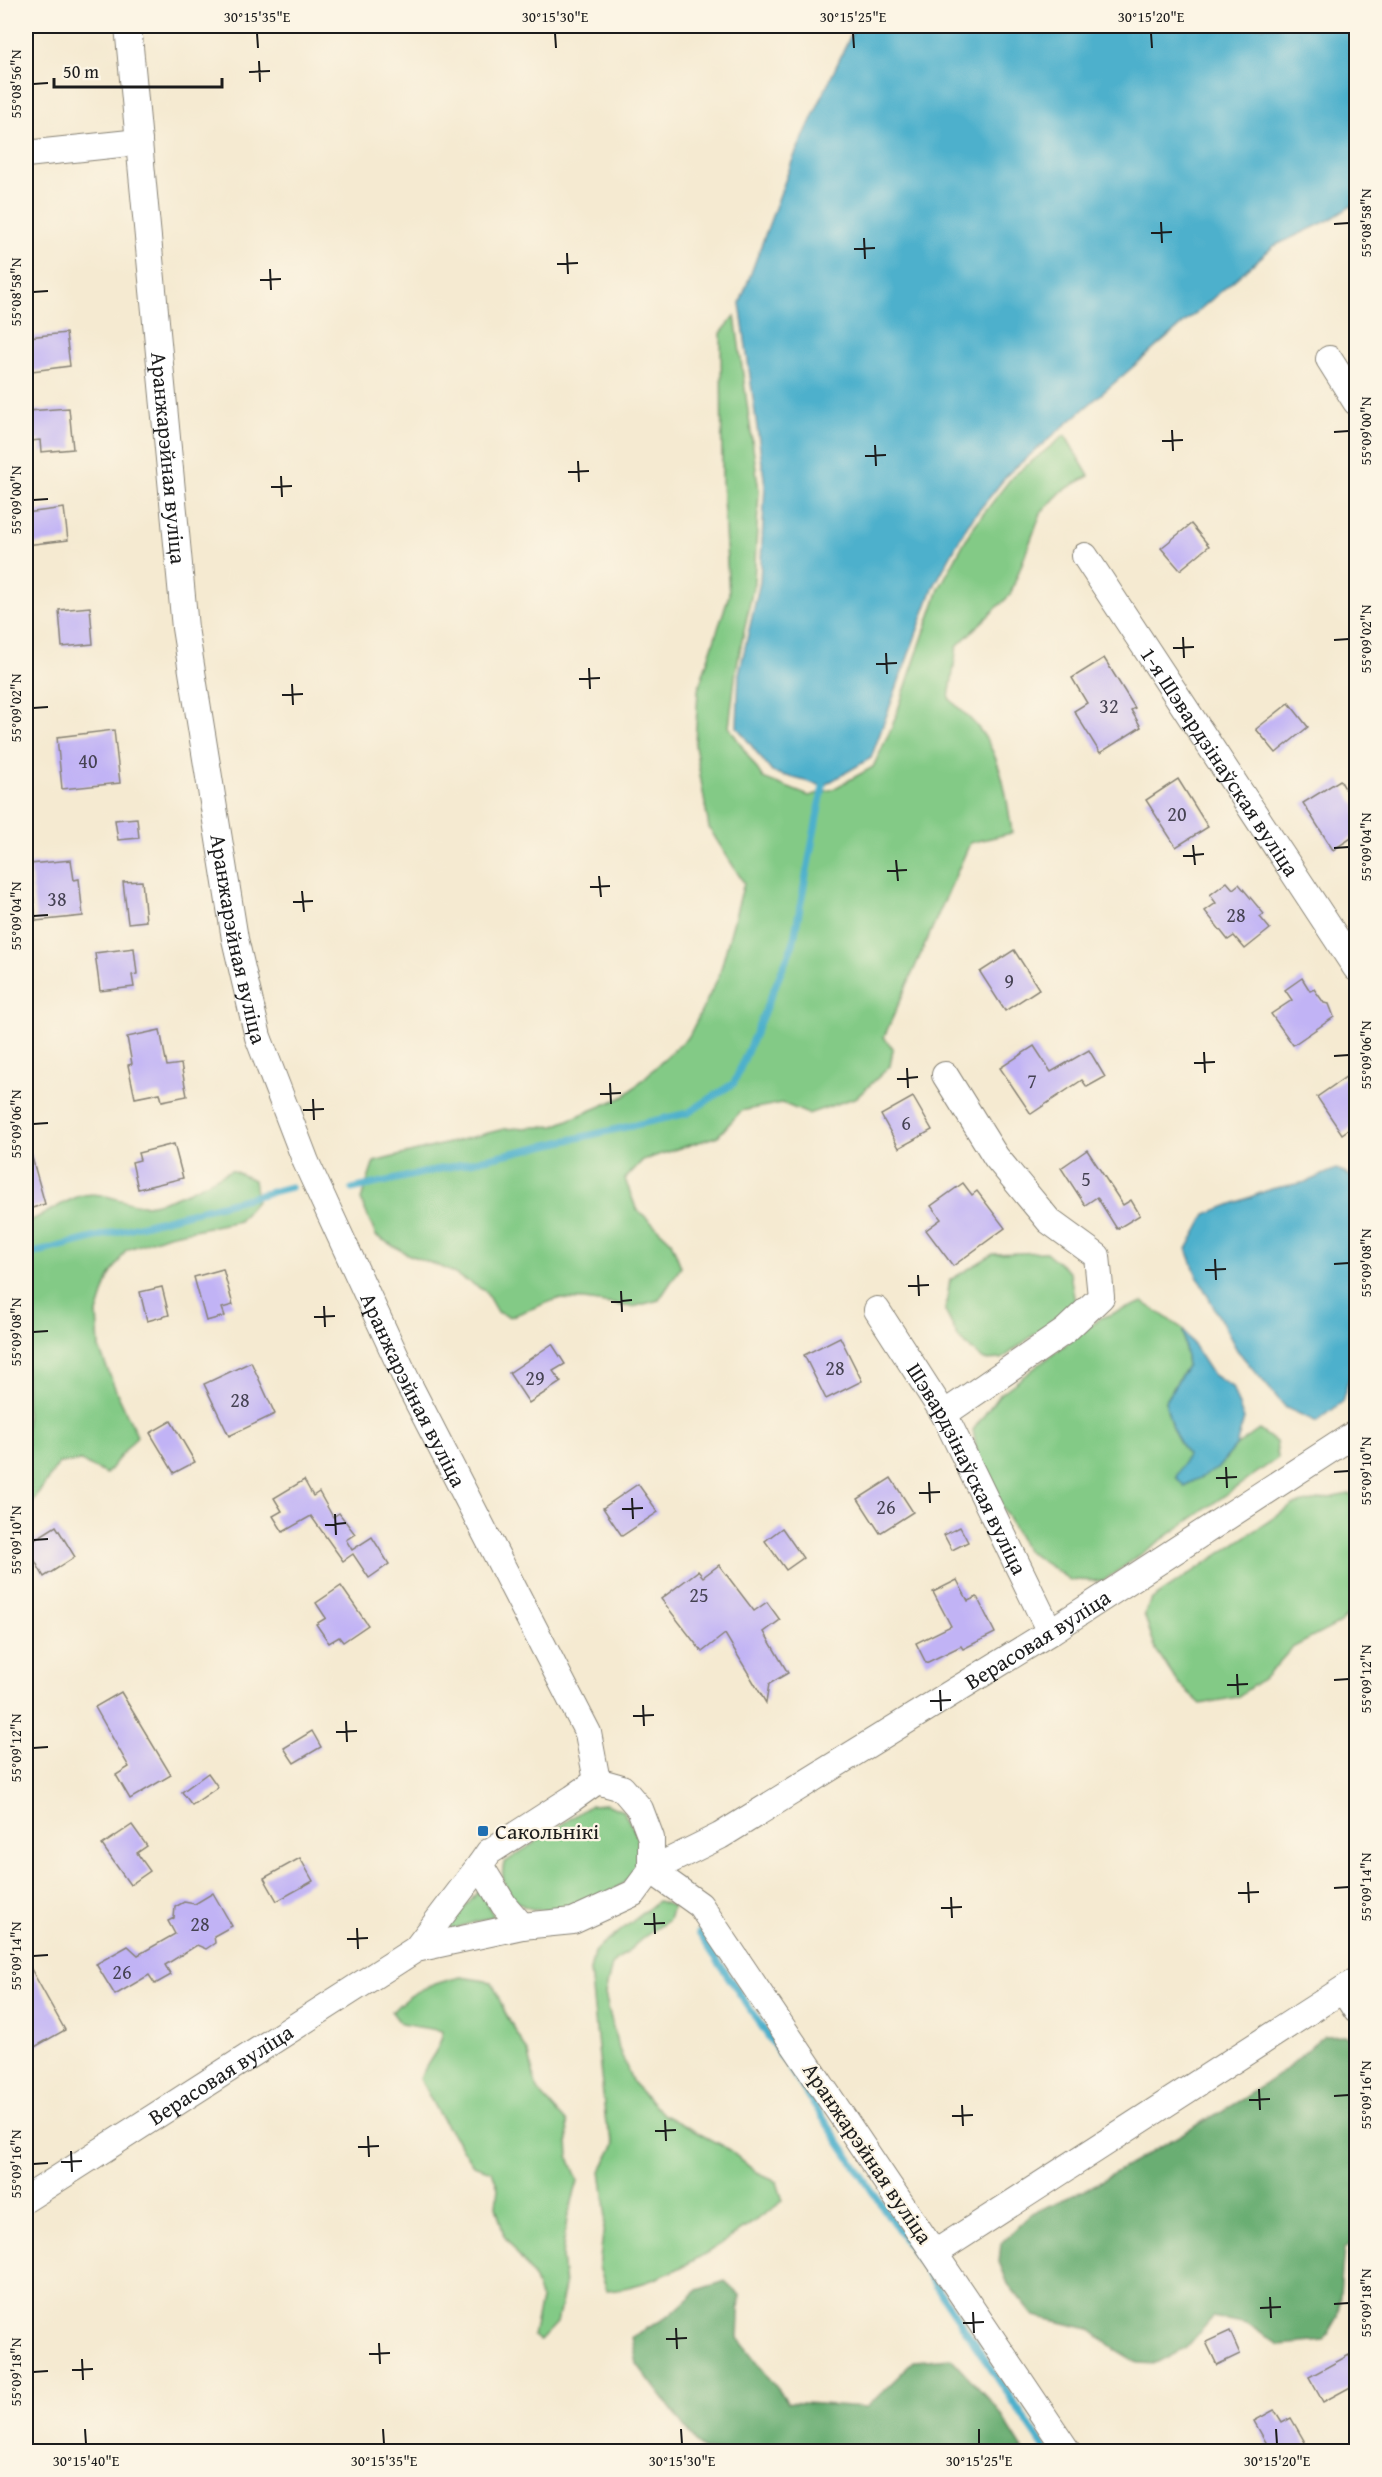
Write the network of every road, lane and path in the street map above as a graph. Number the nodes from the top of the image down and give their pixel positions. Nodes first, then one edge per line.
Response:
1 (128, 26) edge
2 (139, 142) junction
3 (26, 154) edge
4 (1329, 359) dead end
5 (1356, 402) edge
6 (1085, 556) dead end
7 (1356, 969) edge
8 (945, 1075) dead end
9 (877, 1310) dead end
10 (944, 1414) junction
11 (1356, 1433) edge
12 (1050, 1632) junction
13 (597, 1781) junction
14 (480, 1865) junction
15 (651, 1870) junction
16 (522, 1926) junction
17 (416, 1949) junction
18 (1352, 1994) edge
19 (26, 2199) edge
20 (935, 2253) junction
21 (1068, 2451) edge

1 - 2 street, Аранжарэйная вуліца
2 - 3 street
2 - 13 street, Аранжарэйная вуліца
4 - 5 street
6 - 7 street, 1-я Шэвардзінаўская вуліца
8 - 10 street
9 - 10 street, Шэвардзінаўская вуліца
10 - 12 street, Шэвардзінаўская вуліца
11 - 12 street, Верасовая вуліца
12 - 15 street, Верасовая вуліца
13 - 14 street, Верасовая вуліца
13 - 15 street
14 - 16 street
14 - 17 street, Верасовая вуліца
15 - 16 street, Верасовая вуліца
15 - 20 street, Аранжарэйная вуліца
16 - 17 street, Верасовая вуліца
17 - 19 street, Верасовая вуліца
18 - 20 street
20 - 21 street, Аранжарэйная вуліца

